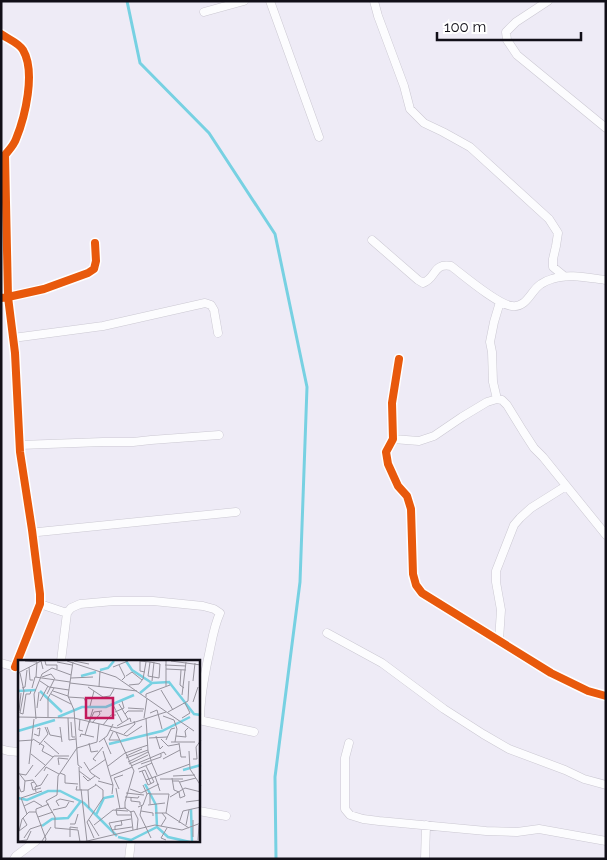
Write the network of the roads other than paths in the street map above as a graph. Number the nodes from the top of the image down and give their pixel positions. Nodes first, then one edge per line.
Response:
1 (244, 1) edge
2 (270, 1) edge
3 (374, 1) edge
4 (548, 1) edge
5 (204, 12) dead end
6 (1, 34) edge
7 (606, 128) edge
8 (319, 137) dead end
9 (3, 155) edge
10 (372, 240) dead end
11 (95, 243) dead end
12 (564, 276) junction
13 (606, 280) edge
14 (5, 298) edge
15 (500, 302) junction
16 (218, 333) dead end
17 (13, 338) junction
18 (399, 359) dead end
19 (497, 399) junction
20 (219, 435) dead end
21 (393, 439) junction
22 (20, 444) junction
23 (566, 486) junction
24 (236, 512) dead end
25 (34, 533) junction
26 (606, 535) edge
27 (40, 604) junction
28 (67, 613) junction
29 (327, 633) dead end
30 (499, 640) junction
31 (20, 660) edge
32 (62, 660) edge
33 (1, 663) edge
34 (17, 668) edge
35 (606, 696) edge
36 (200, 700) edge
37 (200, 720) edge
38 (254, 732) dead end
39 (349, 743) dead end
40 (1, 749) edge
41 (18, 752) edge
42 (606, 785) edge
43 (200, 811) edge
44 (226, 816) dead end
45 (426, 825) junction
46 (606, 841) edge
47 (35, 842) edge
48 (131, 842) edge
49 (14, 859) edge
50 (129, 859) edge
51 (425, 859) edge

1 - 5 street
2 - 8 street
3 - 12 street
4 - 7 street
6 - 9 street
9 - 14 street
10 - 15 street
11 - 14 street
12 - 13 street
12 - 15 street
14 - 17 street
15 - 19 street
16 - 17 street
17 - 22 street
18 - 21 street
19 - 21 street
19 - 23 street
20 - 22 street
21 - 30 street
22 - 25 street
23 - 26 street
23 - 30 street
24 - 25 street
25 - 27 street
27 - 28 street
27 - 31 street
28 - 32 street
28 - 36 street
29 - 42 street
30 - 35 street
33 - 34 street
37 - 38 street
39 - 45 street
40 - 41 street
43 - 44 street
45 - 46 street
45 - 51 street
47 - 49 street
48 - 50 street

